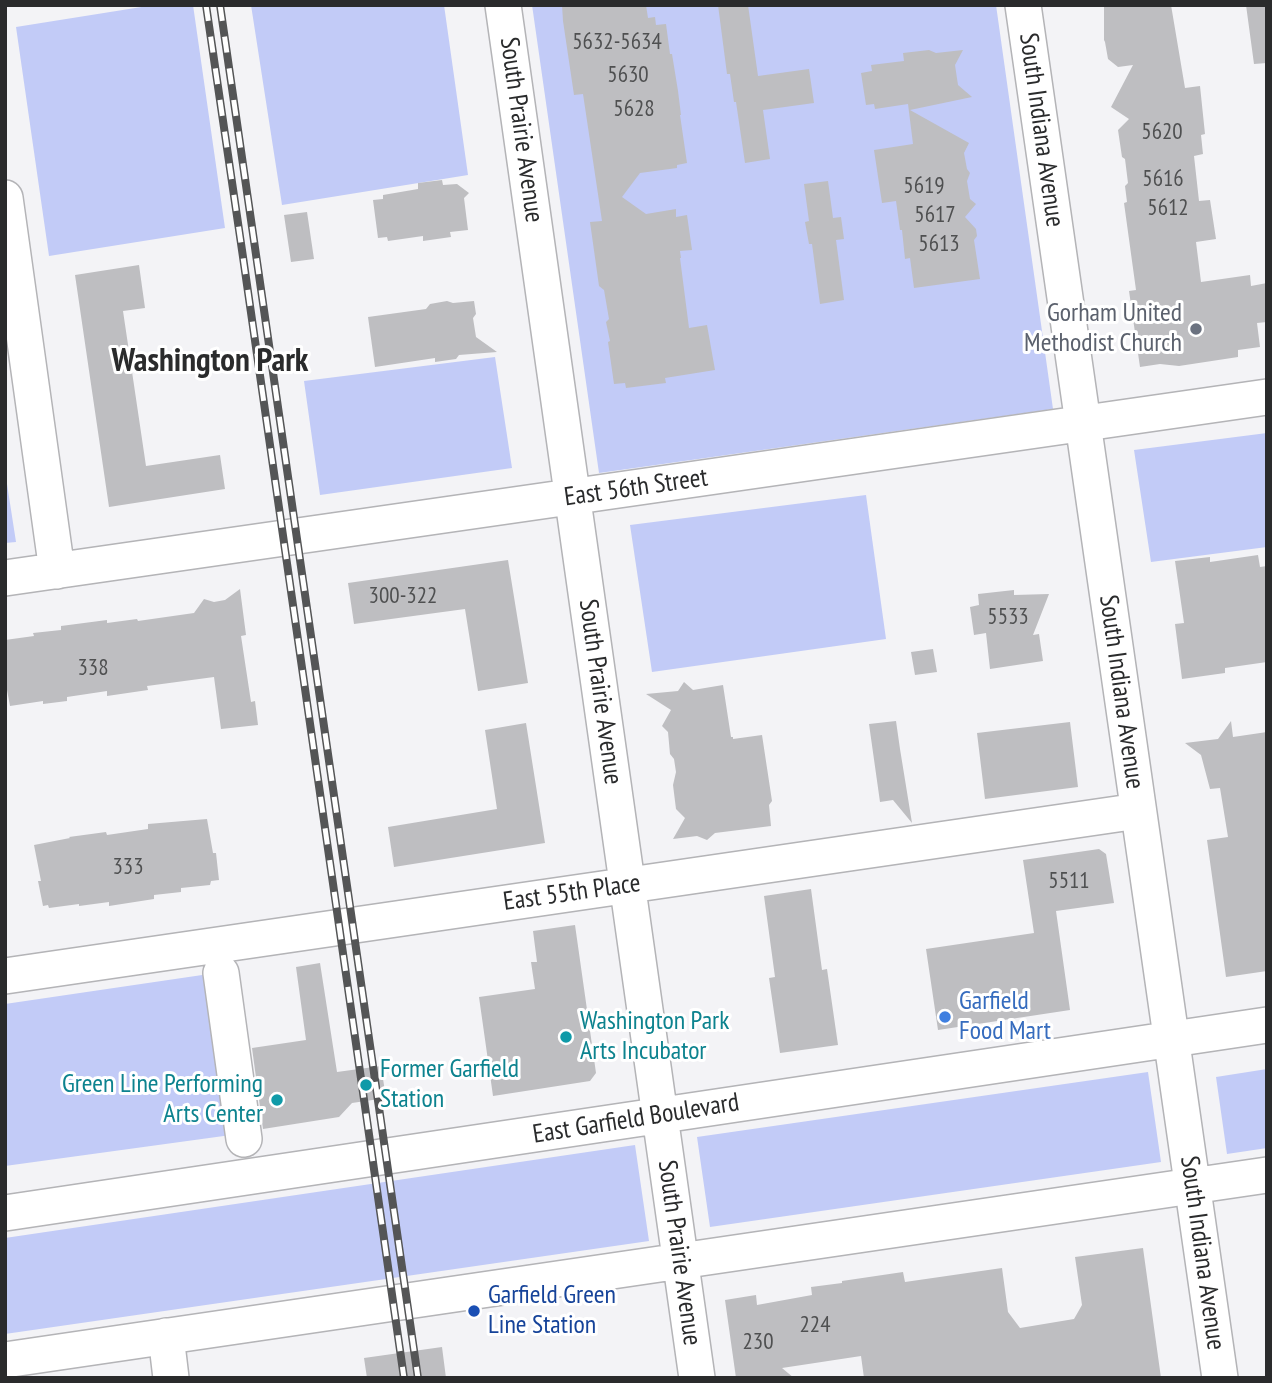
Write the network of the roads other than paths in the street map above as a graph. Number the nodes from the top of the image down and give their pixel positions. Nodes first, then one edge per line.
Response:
1 (503, 5) edge
2 (1023, 5) edge
3 (5, 198) edge
4 (1267, 397) edge
5 (1083, 424) junction
6 (572, 497) junction
7 (57, 571) junction
8 (5, 578) edge
9 (1138, 811) junction
10 (627, 885) junction
11 (221, 973) dead end
12 (5, 976) edge
13 (1267, 1025) edge
14 (1170, 1038) junction
15 (660, 1116) junction
16 (244, 1139) dead end
17 (1267, 1175) edge
18 (1193, 1186) junction
19 (5, 1213) edge
20 (680, 1261) junction
21 (166, 1336) junction
22 (5, 1360) edge
23 (172, 1378) edge
24 (697, 1378) edge
25 (1220, 1378) edge

1 - 6 street, South Prairie Avenue
2 - 5 street, South Indiana Avenue
3 - 7 street
4 - 5 street, East 56th Street
5 - 6 street, East 56th Street
5 - 9 street, South Indiana Avenue
6 - 7 street, East 56th Street
6 - 10 street, South Prairie Avenue
7 - 8 street, East 56th Street
9 - 10 street, East 55th Place
9 - 14 street, South Indiana Avenue
10 - 12 street, East 55th Place
10 - 15 street, South Prairie Avenue
11 - 16 street
13 - 14 street, East Garfield Boulevard
14 - 15 street, East Garfield Boulevard
14 - 18 street, South Indiana Avenue
15 - 19 street, East Garfield Boulevard
15 - 20 street, South Prairie Avenue
17 - 18 street
18 - 20 street
18 - 25 street, South Indiana Avenue
20 - 21 street
20 - 24 street, South Prairie Avenue
21 - 22 street
21 - 23 street

